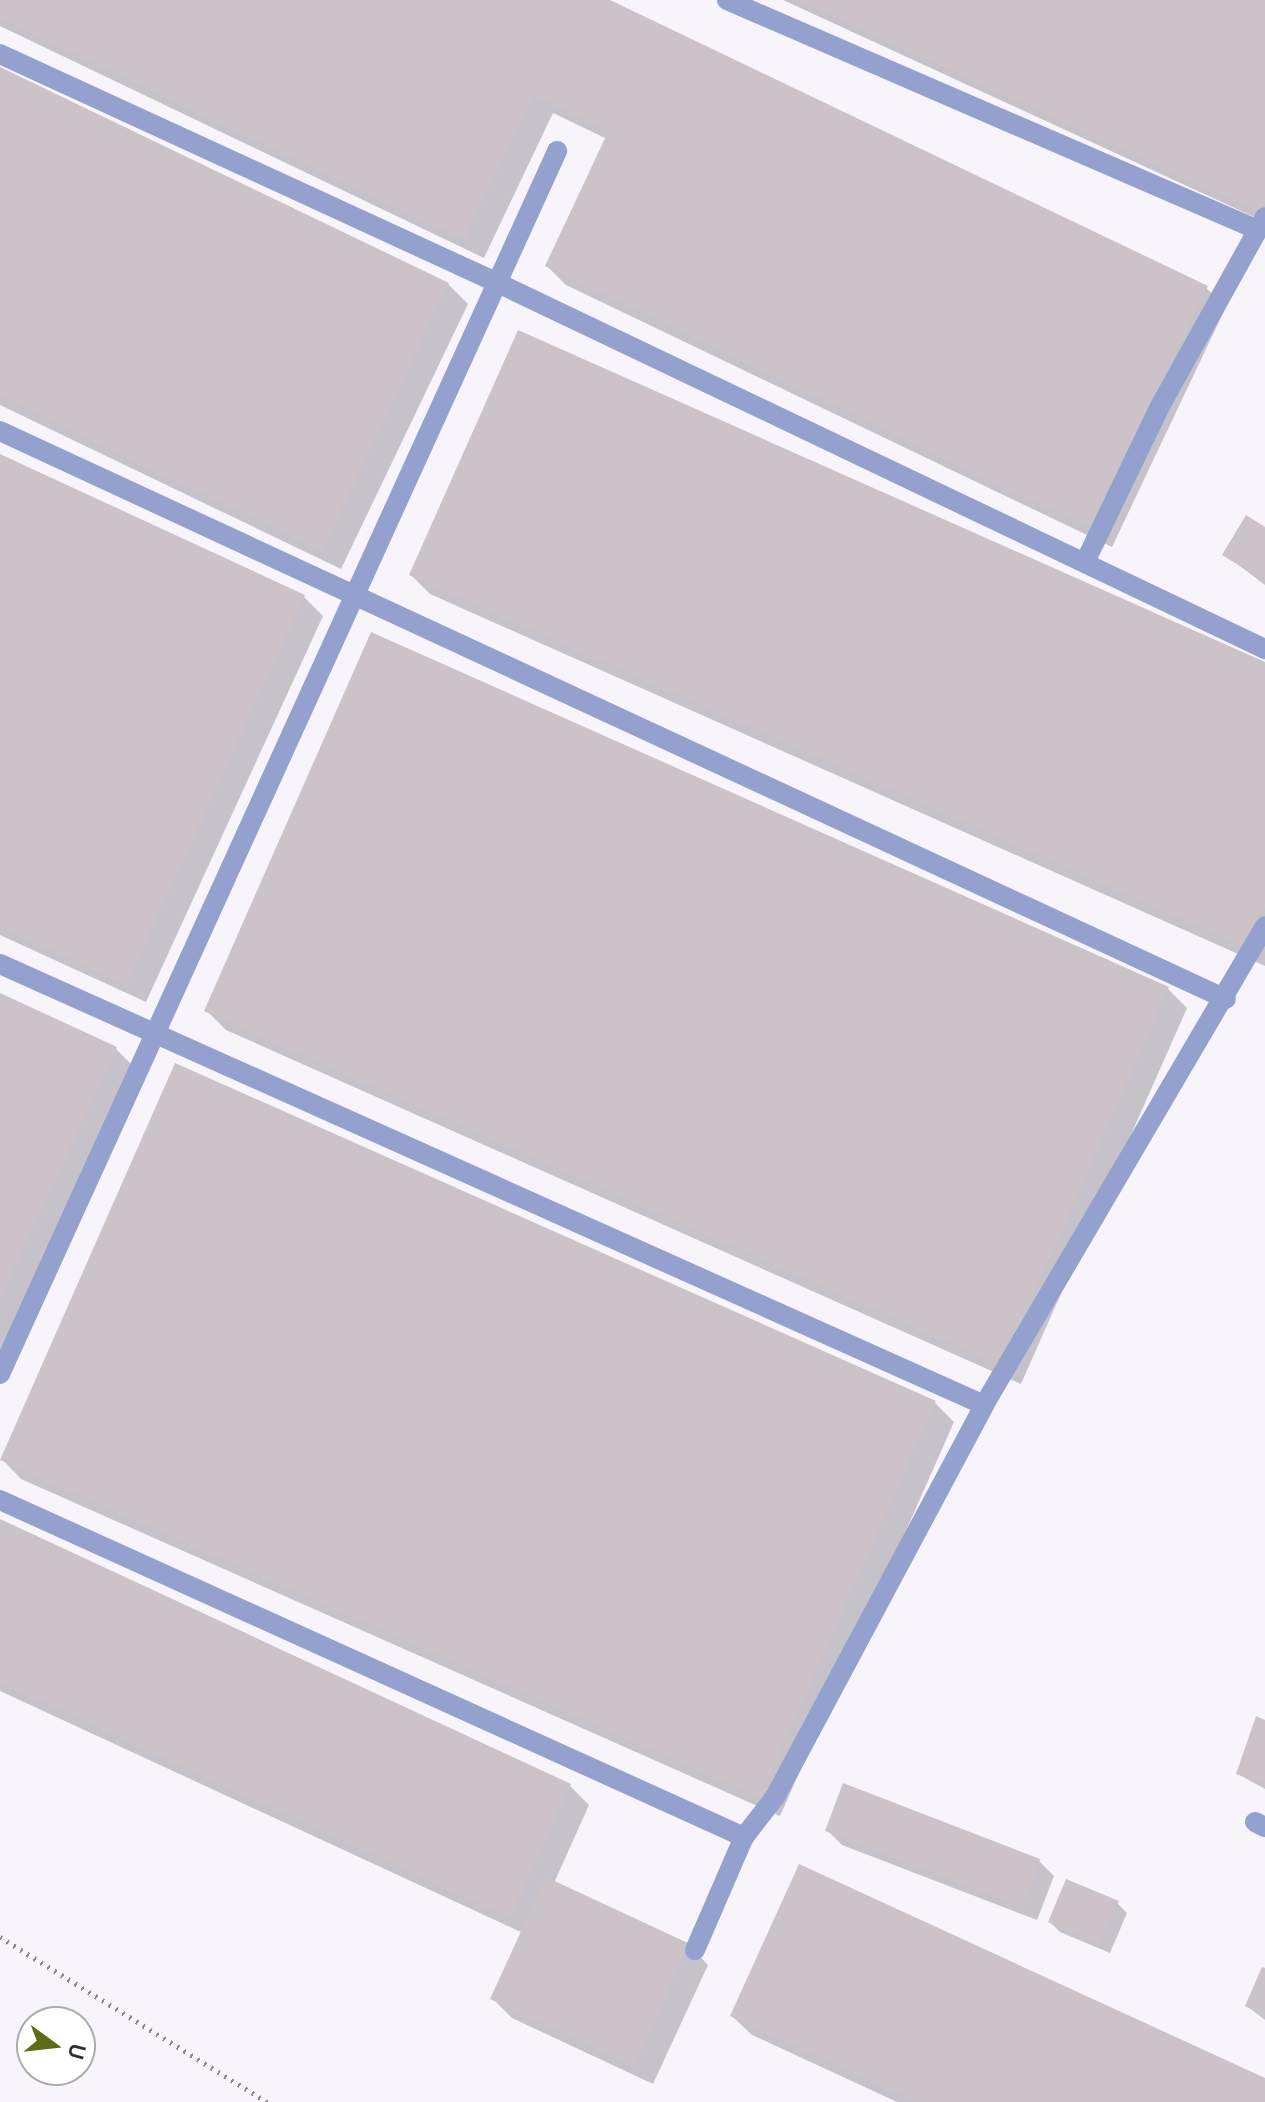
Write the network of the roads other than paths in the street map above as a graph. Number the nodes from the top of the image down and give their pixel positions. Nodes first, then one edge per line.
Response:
1 (727, 0) edge
2 (0, 54) edge
3 (557, 151) dead end
4 (1262, 224) edge
5 (500, 284) junction
6 (0, 431) edge
7 (1085, 562) junction
8 (356, 595) junction
9 (1265, 649) edge
10 (1265, 926) edge
11 (0, 964) edge
12 (1226, 999) junction
13 (155, 1035) junction
14 (0, 1374) edge
15 (984, 1405) junction
16 (0, 1500) edge
17 (744, 1837) junction
18 (695, 1950) dead end

1 - 4 lane
2 - 5 lane
3 - 5 lane
4 - 7 lane
5 - 7 lane
5 - 8 lane
6 - 8 lane
7 - 9 lane
8 - 12 lane
8 - 13 lane
10 - 12 lane
11 - 13 lane
12 - 15 lane
13 - 14 lane
13 - 15 lane
15 - 17 lane
16 - 17 lane
17 - 18 lane

